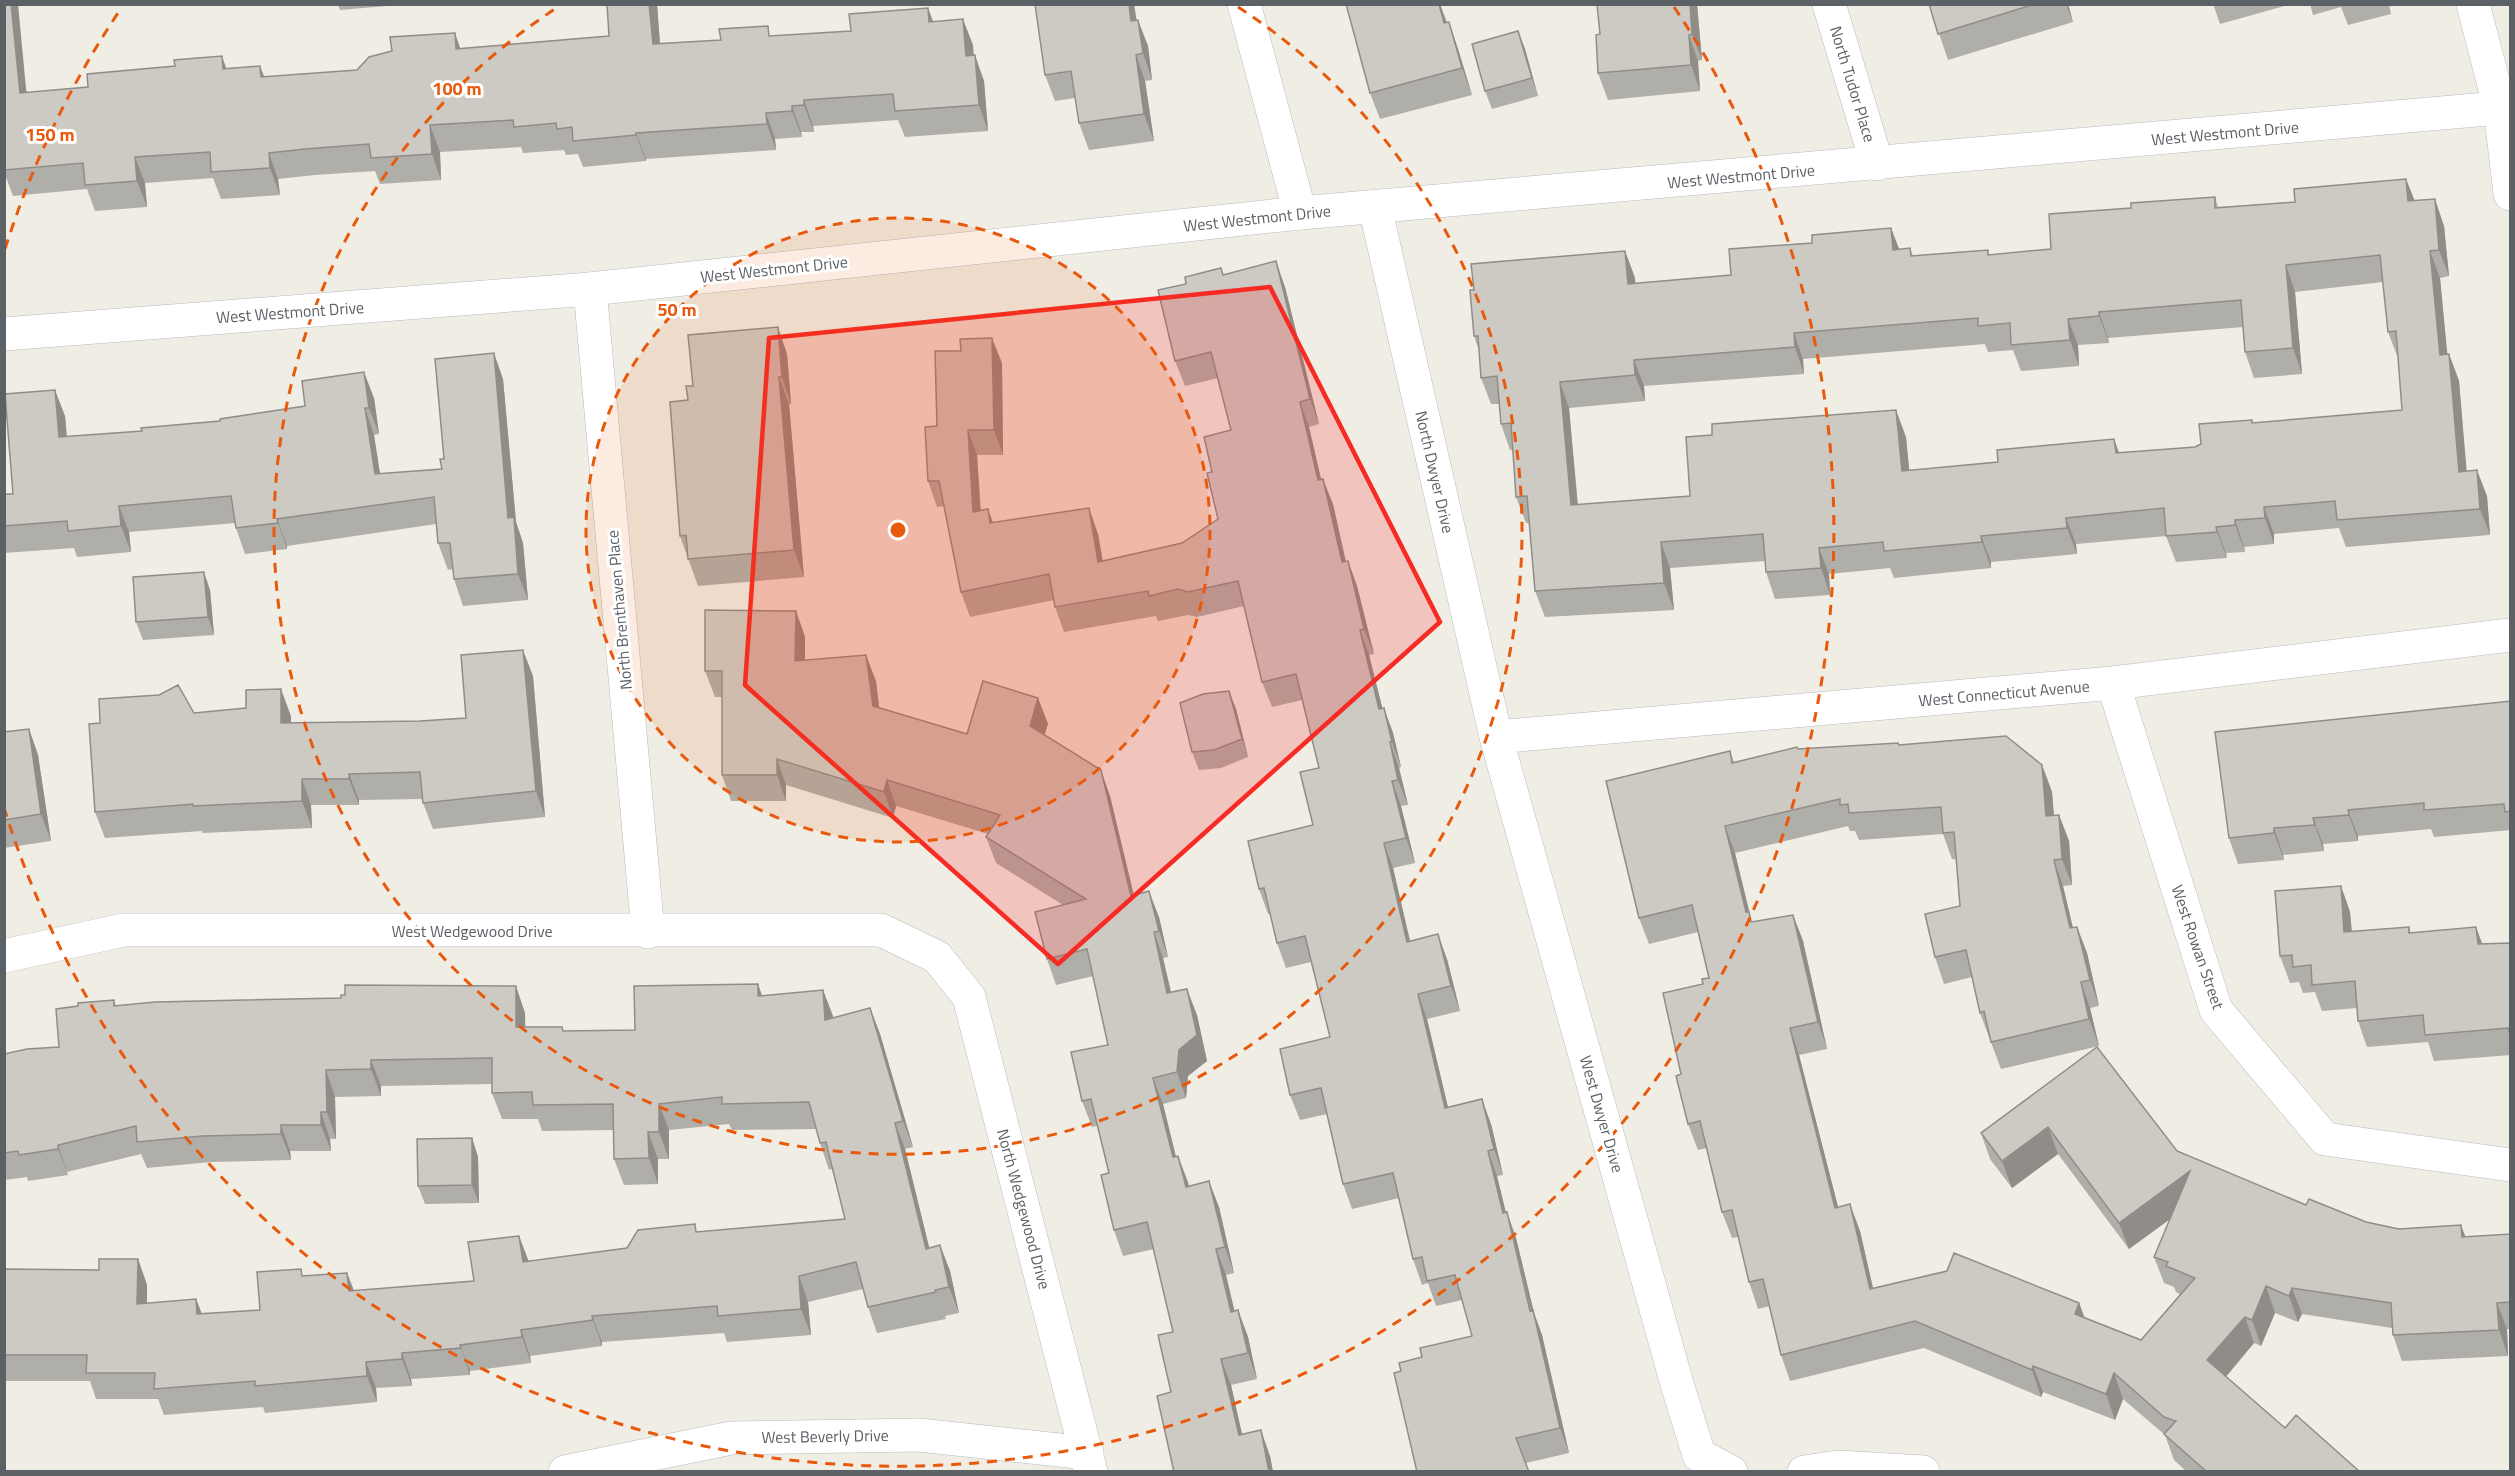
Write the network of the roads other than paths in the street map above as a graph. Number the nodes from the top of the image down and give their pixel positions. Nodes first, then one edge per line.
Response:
1 (1244, 4) edge
2 (1829, 4) edge
3 (2473, 4) edge
4 (2505, 107) edge
5 (1876, 164) junction
6 (2511, 194) edge
7 (1375, 207) junction
8 (1300, 213) junction
9 (590, 289) junction
10 (4, 334) edge
11 (2511, 635) edge
12 (2113, 683) junction
13 (1496, 737) junction
14 (648, 932) junction
15 (4, 956) edge
16 (937, 957) joint
17 (2511, 1166) edge
18 (1089, 1462) edge
19 (565, 1472) edge
20 (1731, 1472) edge
21 (1804, 1472) edge
22 (1923, 1472) edge

1 - 8 street
2 - 5 street, North Tudor Place
3 - 4 street
4 - 5 street, West Westmont Drive
4 - 6 street
5 - 7 street, West Westmont Drive
7 - 8 street, West Westmont Drive
7 - 13 street, North Dwyer Drive
8 - 9 street, West Westmont Drive
9 - 10 street, West Westmont Drive
9 - 14 street, North Brenthaven Place
11 - 12 street, West Connecticut Avenue
12 - 13 street, West Connecticut Avenue
12 - 17 street, West Rowan Street
13 - 20 street, West Dwyer Drive
14 - 15 street, West Wedgewood Drive
14 - 16 street, West Wedgewood Drive
16 - 18 street, North Wedgewood Drive
18 - 19 street, West Beverly Drive
21 - 22 street

